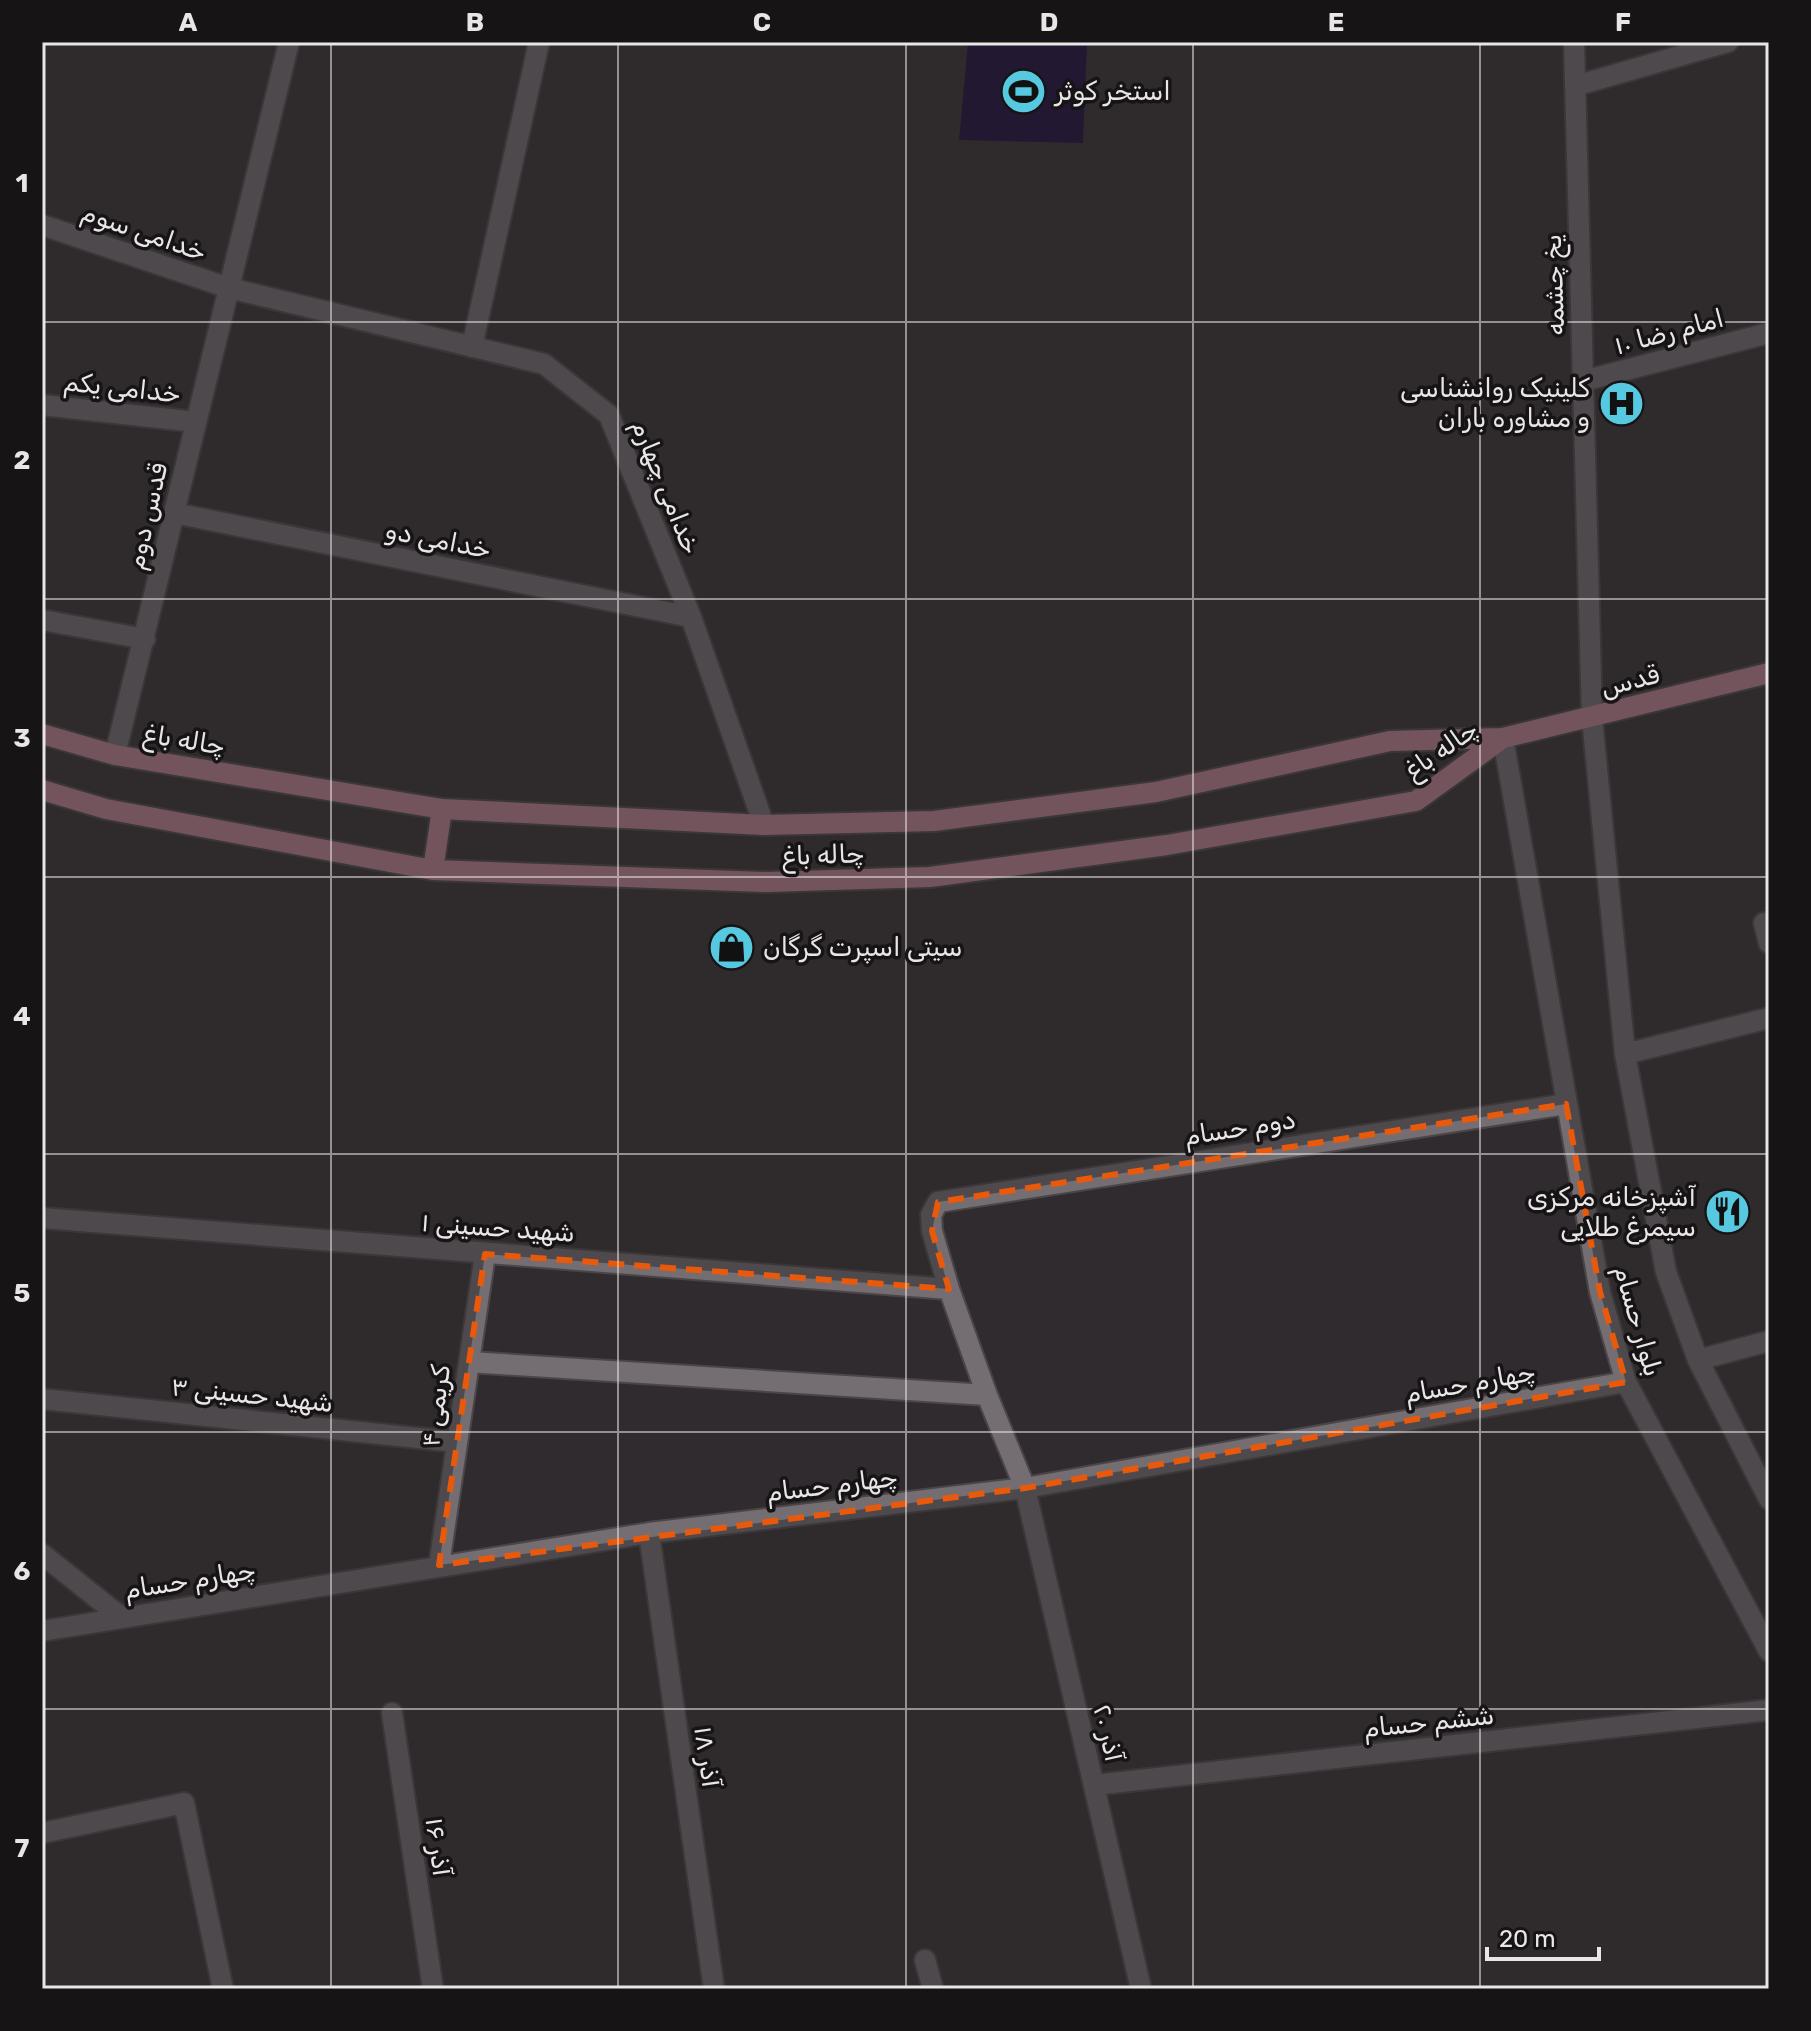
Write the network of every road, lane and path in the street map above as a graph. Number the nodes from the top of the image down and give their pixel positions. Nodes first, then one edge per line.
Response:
1 (289, 42) edge
2 (539, 42) edge
3 (1574, 42) edge
4 (1728, 42) edge
5 (1575, 86) junction
6 (42, 225) edge
7 (229, 288) junction
8 (1769, 333) edge
9 (472, 347) junction
10 (1583, 381) junction
11 (42, 405) edge
12 (196, 422) junction
13 (174, 513) junction
14 (691, 617) junction
15 (42, 620) edge
16 (145, 639) junction
17 (1769, 673) edge
18 (1592, 718) junction
19 (42, 734) edge
20 (1503, 738) junction
21 (115, 755) junction
22 (42, 790) edge
23 (442, 809) junction
24 (764, 825) junction
25 (433, 870) junction
26 (1769, 1018) edge
27 (1625, 1054) junction
28 (1566, 1104) junction
29 (931, 1215) joint
30 (42, 1218) edge
31 (485, 1254) junction
32 (949, 1289) junction
33 (1769, 1341) edge
34 (1698, 1360) junction
35 (469, 1362) junction
36 (1626, 1382) junction
37 (987, 1395) junction
38 (42, 1399) edge
39 (457, 1442) junction
40 (1025, 1488) junction
41 (1769, 1499) edge
42 (649, 1533) junction
43 (42, 1554) edge
44 (439, 1565) junction
45 (121, 1617) junction
46 (42, 1631) edge
47 (1769, 1651) edge
48 (1769, 1710) edge
49 (392, 1713) dead end
50 (1094, 1785) junction
51 (42, 1833) edge
52 (925, 1960) dead end
53 (223, 1989) edge
54 (433, 1989) edge
55 (714, 1989) edge
56 (933, 1989) edge
57 (1141, 1989) edge

1 - 7 street, قدس دوم
2 - 9 street
3 - 5 street, یخ چشمه
4 - 5 street
5 - 10 street, یخ چشمه
6 - 7 street, خدامی سوم
7 - 9 street, خدامی چهارم
7 - 12 street, قدس دوم
8 - 10 street, امام رضا ۱۰
9 - 14 street, خدامی چهارم
10 - 18 street, یخ چشمه
11 - 12 street, خدامی یکم
12 - 13 street, قدس دوم
13 - 14 street, خدامی دو
13 - 16 street, قدس دوم
14 - 24 street, خدامی چهارم
15 - 16 street
16 - 21 street, قدس دوم
17 - 18 main road, قدس
18 - 20 main road, قدس
18 - 27 street, بلوار حسام
19 - 21 main road, چاله باغ
20 - 24 main road, چاله باغ
20 - 25 main road, چاله باغ
20 - 28 street, بلوار حسام
21 - 23 main road, چاله باغ
22 - 25 main road, چاله باغ
23 - 24 main road, چاله باغ
23 - 25 main road
26 - 27 street
27 - 34 street, بلوار حسام
28 - 29 street, دوم حسام
28 - 36 street, بلوار حسام
29 - 32 street, ۲۰ آذر
30 - 31 street, ۱ شهید حسینی
31 - 32 street, ۱ شهید حسینی
31 - 35 street, کریمی ۴
32 - 37 street, ۲۰ آذر
33 - 34 street
34 - 41 street, بلوار حسام
35 - 37 street
35 - 39 street, کریمی ۴
36 - 40 street, چهارم حسام
36 - 47 street, بلوار حسام
37 - 40 street, ۲۰ آذر
38 - 39 street, ۳ شهید حسینی
39 - 44 street, کریمی ۴
40 - 42 street, چهارم حسام
40 - 50 street, ۲۰ آذر
42 - 44 street, چهارم حسام
42 - 55 street, ۱۸ آذر
43 - 45 street
44 - 45 street, چهارم حسام
45 - 46 street, چهارم حسام
48 - 50 street, ششم حسام
49 - 54 street, ۱۶ آذر
50 - 57 street, ۲۰ آذر
51 - 53 street
52 - 56 street

